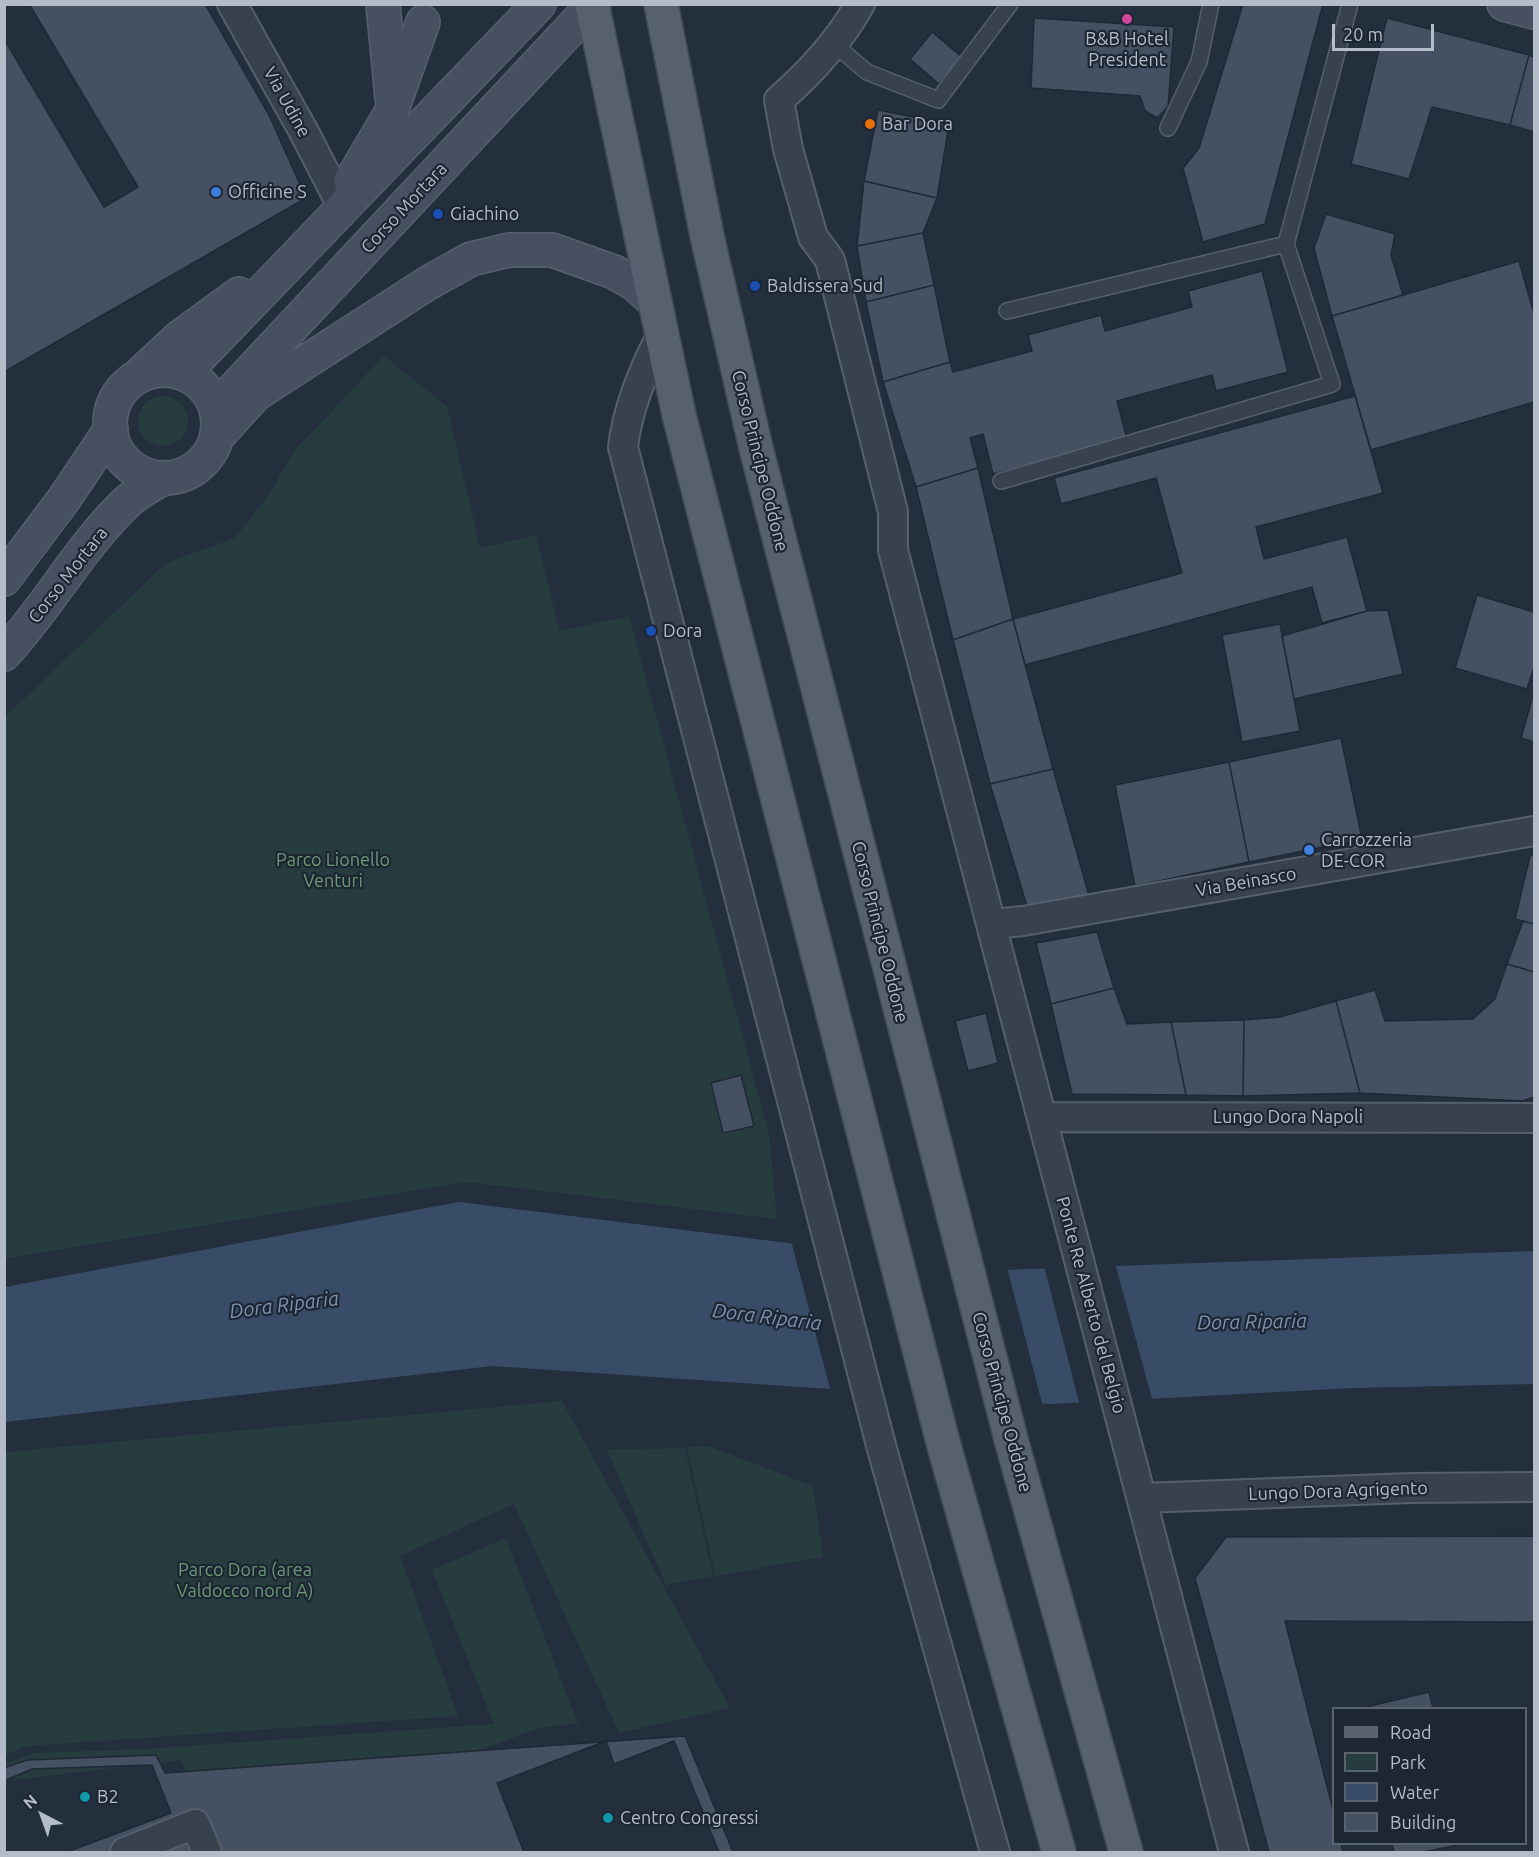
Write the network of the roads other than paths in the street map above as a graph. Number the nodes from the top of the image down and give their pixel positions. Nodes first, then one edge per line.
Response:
1 (232, 4) edge
2 (382, 4) edge
3 (539, 4) edge
4 (662, 4) edge
5 (860, 4) edge
6 (1010, 4) edge
7 (1211, 4) edge
8 (1350, 4) edge
9 (1504, 4) edge
10 (593, 5) edge
11 (1534, 12) edge
12 (423, 22) dead end
13 (834, 44) junction
14 (393, 107) junction
15 (1168, 128) dead end
16 (339, 200) junction
17 (1286, 244) junction
18 (655, 302) junction
19 (1007, 310) dead end
20 (662, 335) junction
21 (184, 374) junction
22 (136, 378) junction
23 (216, 423) junction
24 (111, 429) junction
25 (163, 478) junction
26 (1000, 481) dead end
27 (4, 579) edge
28 (4, 654) edge
29 (1534, 831) edge
30 (993, 924) junction
31 (1042, 1118) junction
32 (1534, 1118) edge
33 (1534, 1487) edge
34 (1142, 1498) junction
35 (125, 1852) edge
36 (207, 1852) edge
37 (995, 1852) edge
38 (1059, 1852) edge
39 (1126, 1852) edge
40 (1234, 1852) edge

1 - 16 street, Via Udine
2 - 14 main road
3 - 21 main road
4 - 39 main road, Corso Principe Oddone
5 - 13 street
6 - 13 lane
7 - 15 lane
8 - 17 lane
9 - 11 main road
10 - 18 main road
10 - 23 main road, Corso Mortara
12 - 14 main road
13 - 30 street
14 - 16 main road
16 - 22 main road
17 - 19 lane
17 - 26 lane
18 - 20 main road
18 - 23 main road
20 - 37 street
20 - 38 main road
21 - 22 main road
21 - 23 main road
22 - 24 main road
23 - 25 main road
24 - 25 main road
24 - 27 main road
25 - 28 main road, Corso Mortara
29 - 30 street, Via Beinasco
30 - 31 street
31 - 32 street, Lungo Dora Napoli
31 - 34 street, Ponte Re Alberto del Belgio
33 - 34 street, Lungo Dora Agrigento
34 - 40 street
35 - 36 street

